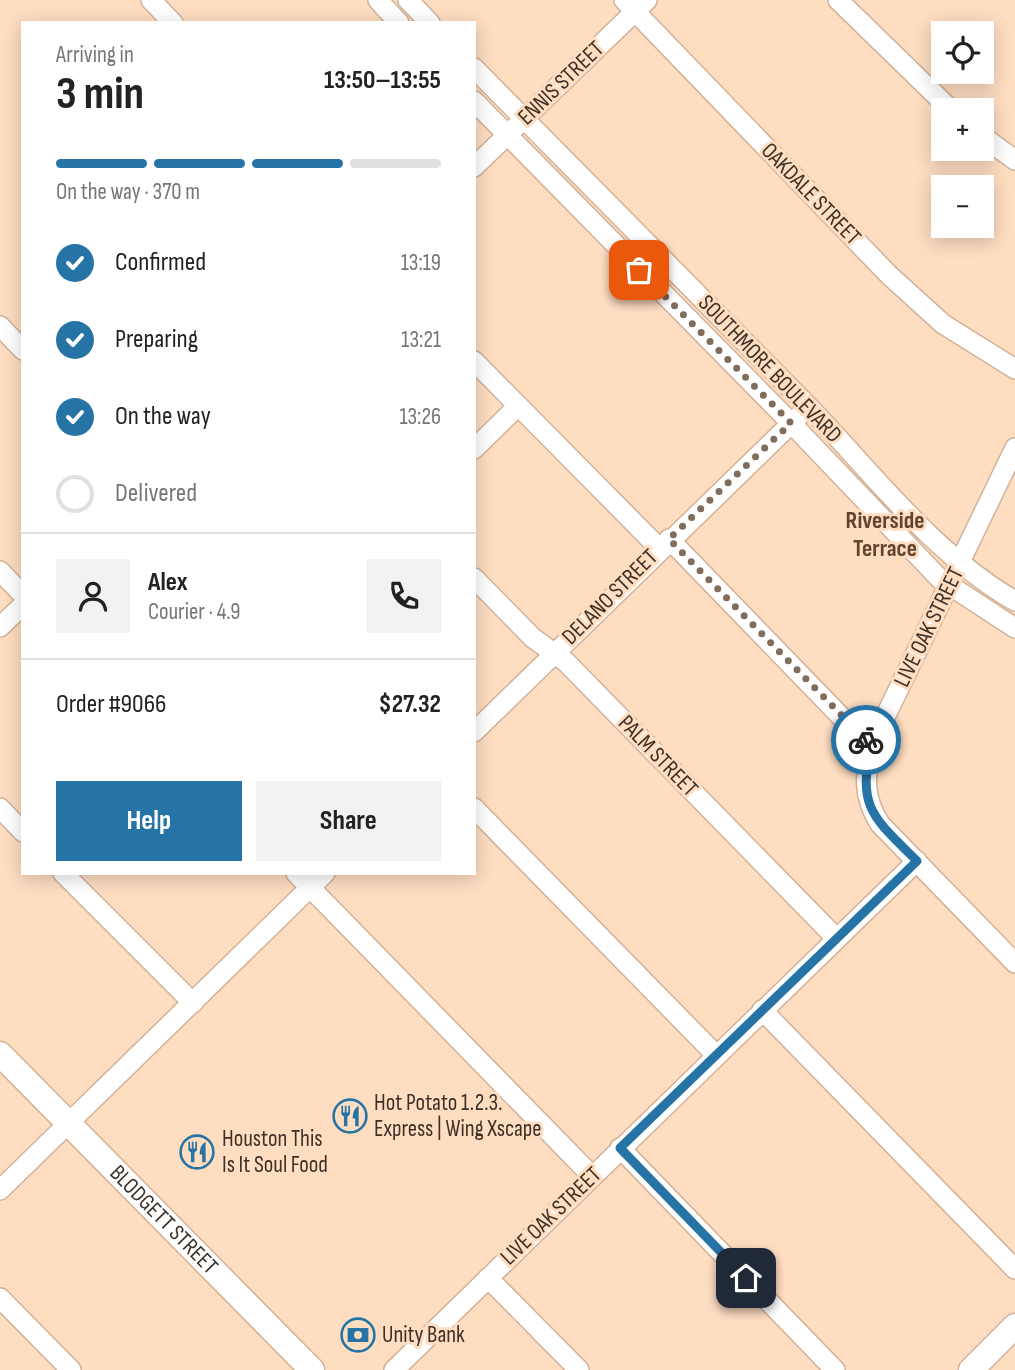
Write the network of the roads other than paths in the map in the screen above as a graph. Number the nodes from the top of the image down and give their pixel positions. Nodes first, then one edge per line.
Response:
1 (150, 0) edge
2 (378, 0) edge
3 (408, 0) edge
4 (838, 0) edge
5 (635, 4) edge
6 (171, 21) edge
7 (397, 21) edge
8 (428, 21) edge
9 (476, 70) edge
10 (939, 98) edge
11 (476, 103) edge
12 (524, 119) junction
13 (506, 135) junction
14 (994, 145) edge
15 (1015, 160) edge
16 (476, 165) edge
17 (0, 326) edge
18 (21, 348) edge
19 (476, 363) edge
20 (1015, 369) edge
21 (518, 406) junction
22 (808, 407) junction
23 (791, 423) junction
24 (476, 447) edge
25 (1015, 447) edge
26 (664, 544) junction
27 (959, 564) junction
28 (0, 571) edge
29 (476, 580) edge
30 (948, 586) junction
31 (21, 593) edge
32 (1015, 601) edge
33 (21, 607) edge
34 (0, 627) edge
35 (1015, 628) edge
36 (553, 653) junction
37 (476, 730) edge
38 (872, 744) junction
39 (0, 808) edge
40 (476, 810) edge
41 (21, 830) edge
42 (917, 861) junction
43 (65, 875) edge
44 (303, 880) edge
45 (837, 939) junction
46 (1015, 963) edge
47 (193, 1003) junction
48 (762, 1010) junction
49 (0, 1048) edge
50 (716, 1055) junction
51 (8, 1061) edge
52 (71, 1124) junction
53 (620, 1148) junction
54 (592, 1176) junction
55 (0, 1190) edge
56 (1015, 1269) edge
57 (488, 1278) junction
58 (0, 1297) edge
59 (1015, 1326) edge
60 (71, 1370) edge
61 (312, 1370) edge
62 (394, 1370) edge
63 (579, 1370) edge
64 (835, 1370) edge
65 (971, 1370) edge

1 - 6 street
2 - 7 street
3 - 8 street
4 - 10 street
5 - 12 street, ENNIS STREET
5 - 20 street, OAKDALE STREET
9 - 12 street, SOUTHMORE BOULEVARD
11 - 13 street, SOUTHMORE BOULEVARD
12 - 13 street, ENNIS STREET
12 - 22 street, SOUTHMORE BOULEVARD
13 - 16 street, ENNIS STREET
13 - 23 street, SOUTHMORE BOULEVARD
14 - 15 street
17 - 18 street
19 - 21 street
21 - 24 street
21 - 26 street
22 - 23 street, DELANO STREET
22 - 27 street, SOUTHMORE BOULEVARD
23 - 26 street, DELANO STREET
23 - 30 street, SOUTHMORE BOULEVARD
25 - 27 street, LIVE OAK STREET
26 - 36 street, DELANO STREET
26 - 38 street
27 - 30 street, LIVE OAK STREET
27 - 32 street, SOUTHMORE BOULEVARD
28 - 31 street
29 - 36 street, PALM STREET
30 - 35 street, SOUTHMORE BOULEVARD
30 - 38 street, LIVE OAK STREET
33 - 34 street
36 - 37 street, DELANO STREET
36 - 45 street, PALM STREET
38 - 42 street, LIVE OAK STREET
39 - 41 street
40 - 50 street
42 - 45 street, LIVE OAK STREET
42 - 46 street
43 - 47 street
44 - 47 street
44 - 54 street
45 - 48 street, LIVE OAK STREET
47 - 52 street
48 - 50 street, LIVE OAK STREET
48 - 56 street
49 - 51 main road, BLODGETT STREET
50 - 53 street, LIVE OAK STREET
51 - 52 main road, BLODGETT STREET
52 - 55 street
52 - 61 main road, BLODGETT STREET
53 - 54 street, LIVE OAK STREET
53 - 64 street
54 - 57 street, LIVE OAK STREET
57 - 62 street, LIVE OAK STREET
57 - 63 street
58 - 60 street
59 - 65 main road

